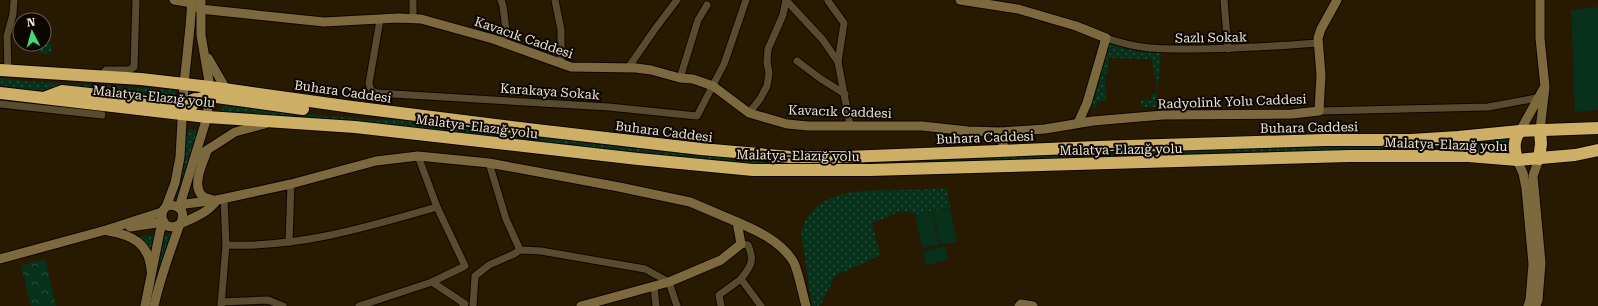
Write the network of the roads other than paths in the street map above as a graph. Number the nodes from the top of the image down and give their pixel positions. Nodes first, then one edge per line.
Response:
1 (14, 0) edge
2 (136, 0) edge
3 (174, 0) edge
4 (412, 0) edge
5 (501, 0) edge
6 (555, 0) edge
7 (677, 0) edge
8 (746, 0) edge
9 (786, 0) edge
10 (960, 0) edge
11 (1224, 0) edge
12 (1337, 0) edge
13 (1540, 0) edge
14 (828, 1) edge
15 (192, 2) edge
16 (200, 4) edge
17 (707, 5) dead end
18 (413, 18) junction
19 (380, 20) junction
20 (1106, 38) junction
21 (501, 42) junction
22 (1318, 43) junction
23 (203, 46) junction
24 (1228, 49) junction
25 (797, 61) dead end
26 (838, 62) junction
27 (561, 64) junction
28 (628, 68) junction
29 (4, 71) edge
30 (101, 77) junction
31 (680, 78) junction
32 (181, 84) junction
33 (713, 86) junction
34 (216, 92) junction
35 (0, 93) edge
36 (845, 94) junction
37 (1541, 97) junction
38 (0, 104) edge
39 (180, 107) junction
40 (1319, 112) junction
41 (749, 113) junction
42 (102, 115) dead end
43 (211, 117) junction
44 (274, 122) junction
45 (1078, 123) junction
46 (850, 126) junction
47 (1598, 128) edge
48 (1540, 130) junction
49 (1520, 131) junction
50 (1001, 132) junction
51 (207, 150) junction
52 (1004, 150) junction
53 (1598, 150) edge
54 (418, 156) junction
55 (1539, 158) junction
56 (1517, 160) junction
57 (194, 161) junction
58 (489, 163) junction
59 (291, 184) junction
60 (221, 200) junction
61 (179, 208) junction
62 (437, 208) junction
63 (164, 209) junction
64 (164, 222) junction
65 (737, 222) junction
66 (180, 224) junction
67 (106, 230) junction
68 (289, 242) junction
69 (741, 244) junction
70 (226, 245) junction
71 (520, 250) junction
72 (0, 259) edge
73 (465, 266) junction
74 (475, 276) junction
75 (741, 279) junction
76 (150, 280) junction
77 (432, 282) junction
78 (669, 282) junction
79 (654, 287) junction
80 (221, 304) edge
81 (465, 305) edge
82 (145, 306) edge
83 (154, 306) edge
84 (283, 306) edge
85 (359, 306) edge
86 (473, 306) edge
87 (580, 306) edge
88 (656, 306) edge
89 (677, 306) edge
90 (721, 306) edge
91 (761, 306) edge
92 (806, 306) edge
93 (1019, 306) edge
94 (1033, 306) edge
95 (1528, 306) edge
96 (1536, 306) edge

1 - 29 street
2 - 30 street
3 - 15 street
4 - 18 street
5 - 21 street
6 - 27 street
7 - 28 street
8 - 33 street
9 - 26 street
9 - 41 street
10 - 20 street
11 - 24 street
12 - 22 street, Radyolink Yolu Caddesi
13 - 37 street
14 - 26 street
15 - 16 street
15 - 32 street
16 - 19 street, Kavacık Caddesi
16 - 23 street
17 - 31 street
18 - 19 street, Kavacık Caddesi
18 - 21 street, Kavacık Caddesi
19 - 33 street, Karakaya Sokak
20 - 24 street, Sazlı Sokak
20 - 45 street
21 - 27 street, Kavacık Caddesi
22 - 24 street, Sazlı Sokak
22 - 40 street, Radyolink Yolu Caddesi
23 - 34 street
23 - 34 street
25 - 36 street
26 - 36 street
27 - 28 street, Kavacık Caddesi
28 - 31 street, Kavacık Caddesi
29 - 30 highway, Buhara Caddesi
30 - 32 highway, Buhara Caddesi
31 - 33 street, Kavacık Caddesi
32 - 34 highway, Buhara Caddesi
32 - 39 highway
33 - 41 street, Kavacık Caddesi
34 - 39 highway
34 - 43 highway
34 - 52 highway, Buhara Caddesi
35 - 39 highway, Malatya-Elazığ yolu
36 - 46 street
37 - 40 street
37 - 48 street
37 - 49 street
38 - 42 street
39 - 43 highway, Malatya-Elazığ yolu
39 - 63 street
40 - 45 street, Radyolink Yolu Caddesi
41 - 46 street, Kavacık Caddesi
43 - 44 highway, Malatya-Elazığ yolu
43 - 57 street
44 - 51 street
44 - 56 highway, Malatya-Elazığ yolu
45 - 50 street, Kavacık Caddesi
46 - 50 street, Kavacık Caddesi
47 - 48 highway, Buhara Caddesi
48 - 49 highway, Buhara Caddesi
48 - 55 highway
49 - 52 highway, Buhara Caddesi
49 - 56 highway
50 - 52 street
51 - 57 street
51 - 60 street
53 - 55 highway, Malatya-Elazığ yolu
54 - 58 street
54 - 59 street
54 - 62 street
55 - 56 highway, Malatya-Elazığ yolu
55 - 96 street
56 - 95 street
57 - 61 street
58 - 65 street
58 - 71 street
59 - 60 street
59 - 68 street
60 - 61 street
60 - 66 street
60 - 70 street
61 - 63 street
61 - 66 street
62 - 68 street
62 - 73 street
63 - 64 street
63 - 67 street
64 - 66 street
64 - 67 street
64 - 76 street
65 - 69 street
65 - 92 street
66 - 83 street
67 - 72 street
67 - 76 street
68 - 70 street
69 - 75 street
69 - 78 street
70 - 80 street
71 - 74 street
71 - 78 street
73 - 74 street
73 - 77 street
74 - 86 street
75 - 90 street
75 - 91 street
76 - 82 street
77 - 81 street
77 - 85 street
78 - 79 street
78 - 89 street
79 - 87 street
79 - 88 street
80 - 84 street
93 - 94 street

